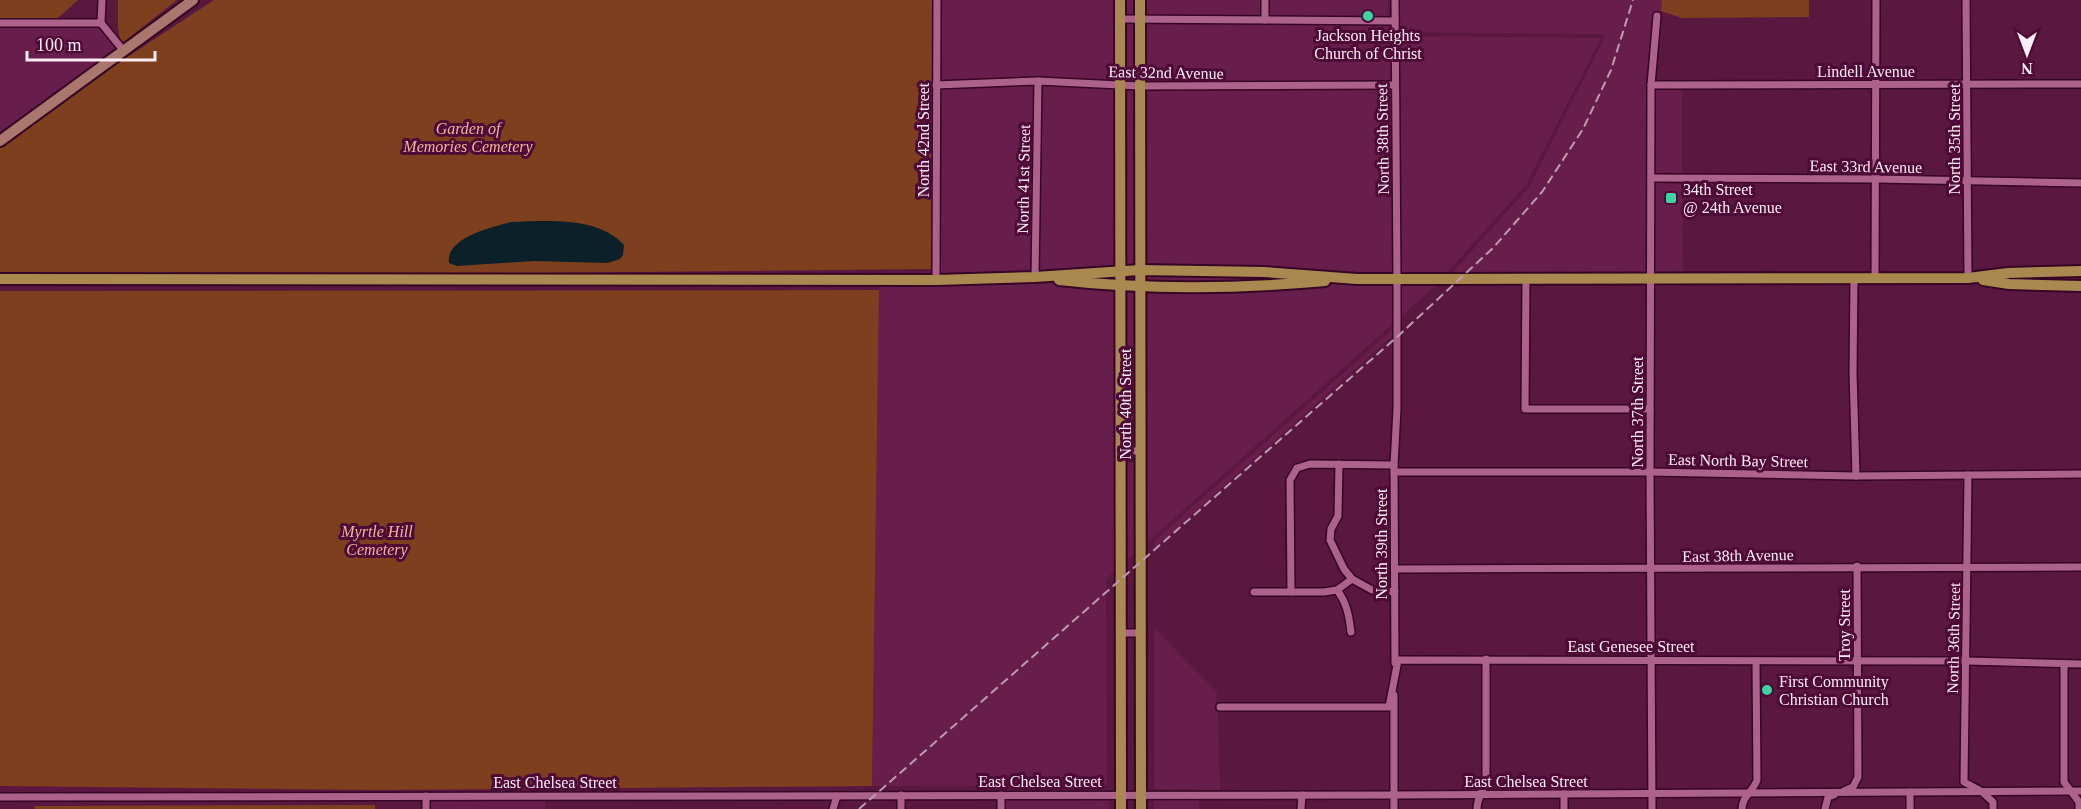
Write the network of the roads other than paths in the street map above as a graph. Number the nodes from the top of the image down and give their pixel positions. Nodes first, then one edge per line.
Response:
1 (102, 0) edge
2 (193, 0) edge
3 (937, 0) edge
4 (1120, 0) edge
5 (1140, 0) edge
6 (1265, 0) edge
7 (1395, 0) edge
8 (1876, 0) edge
9 (1966, 0) edge
10 (1657, 16) dead end
11 (1120, 19) junction
12 (1140, 20) junction
13 (1265, 20) junction
14 (1395, 21) junction
15 (0, 23) edge
16 (101, 23) junction
17 (123, 50) junction
18 (1038, 81) junction
19 (1876, 84) junction
20 (1967, 84) junction
21 (2081, 84) edge
22 (936, 85) junction
23 (1395, 85) junction
24 (1651, 85) junction
25 (1120, 86) junction
26 (1140, 87) junction
27 (0, 141) edge
28 (1651, 178) junction
29 (1877, 179) junction
30 (1968, 182) junction
31 (2081, 183) edge
32 (1140, 270) junction
33 (1121, 271) junction
34 (2081, 271) edge
35 (1035, 277) junction
36 (1968, 278) junction
37 (0, 279) edge
38 (1357, 279) junction
39 (1397, 279) junction
40 (1526, 279) junction
41 (1650, 279) junction
42 (1854, 279) junction
43 (1875, 279) junction
44 (936, 280) junction
45 (1121, 285) junction
46 (1141, 286) junction
47 (2081, 286) edge
48 (1650, 409) junction
49 (1121, 452) junction
50 (1140, 452) junction
51 (1339, 464) junction
52 (1394, 468) junction
53 (1650, 472) junction
54 (2081, 474) edge
55 (1968, 475) junction
56 (1856, 476) junction
57 (1857, 566) junction
58 (1968, 566) junction
59 (2081, 567) edge
60 (1395, 569) junction
61 (1650, 570) junction
62 (1352, 579) junction
63 (1337, 590) junction
64 (1254, 592) dead end
65 (1291, 592) junction
66 (1395, 592) junction
67 (1351, 632) dead end
68 (1121, 633) junction
69 (1141, 633) junction
70 (1486, 659) junction
71 (1652, 659) junction
72 (1756, 661) junction
73 (1858, 661) junction
74 (1967, 661) junction
75 (2064, 664) junction
76 (2081, 664) edge
77 (1394, 683) junction
78 (1220, 707) dead end
79 (1981, 791) junction
80 (2071, 791) junction
81 (2081, 791) edge
82 (1910, 792) junction
83 (1652, 793) junction
84 (1748, 793) junction
85 (1839, 793) junction
86 (1140, 794) junction
87 (1564, 794) junction
88 (901, 795) junction
89 (1001, 795) junction
90 (1121, 795) junction
91 (1302, 795) junction
92 (1394, 795) junction
93 (1479, 795) junction
94 (426, 796) junction
95 (837, 796) junction
96 (0, 797) edge
97 (426, 809) edge
98 (833, 809) edge
99 (901, 809) edge
100 (1000, 809) edge
101 (1121, 809) edge
102 (1140, 809) edge
103 (1301, 809) edge
104 (1394, 809) edge
105 (1477, 809) edge
106 (1564, 809) edge
107 (1652, 809) edge
108 (1742, 809) edge
109 (1825, 809) edge
110 (1910, 809) edge
111 (1993, 809) edge
112 (2079, 809) edge

1 - 16 street
2 - 17 street
3 - 22 street, North 42nd Street
4 - 11 main road, North 40th Street
5 - 12 main road, North 40th Street
6 - 13 street
7 - 14 street, North 38th Street
8 - 19 street
9 - 20 street, North 35th Street
10 - 24 street, North 37th Street
11 - 12 street
11 - 25 main road, North 40th Street
12 - 13 street
12 - 26 main road, North 40th Street
13 - 14 street
14 - 23 street, North 38th Street
15 - 16 street
16 - 17 street
17 - 27 street
18 - 22 street, East 32nd Avenue
18 - 25 street, East 32nd Avenue
18 - 35 street, North 41st Street
19 - 20 street, Lindell Avenue
19 - 24 street, Lindell Avenue
19 - 29 street
20 - 21 street, Lindell Avenue
20 - 30 street, North 35th Street
22 - 44 street, North 42nd Street
23 - 26 street, East 32nd Avenue
23 - 39 street, North 38th Street
24 - 28 street, North 37th Street
25 - 26 street, East 32nd Avenue
25 - 33 main road, North 40th Street
26 - 32 main road, North 40th Street
28 - 29 street, East 33rd Avenue
28 - 41 street, North 37th Street
29 - 30 street, East 33rd Avenue
29 - 43 street
30 - 31 street, East 33rd Avenue
30 - 36 street, North 35th Street
32 - 33 main road
32 - 38 main road
32 - 46 main road, North 40th Street
33 - 35 main road
33 - 45 main road, North 40th Street
34 - 36 main road
35 - 44 main road
35 - 45 main road
36 - 43 main road
36 - 47 main road
37 - 44 main road
38 - 39 main road
38 - 46 main road
39 - 40 main road
39 - 52 street, North 39th Street
40 - 41 main road
40 - 48 street
41 - 42 main road
41 - 48 street, North 37th Street
42 - 43 main road
42 - 56 street
45 - 46 main road
45 - 49 main road, North 40th Street
46 - 50 main road, North 40th Street
48 - 53 street, North 37th Street
49 - 50 street
49 - 68 main road, North 40th Street
50 - 69 main road, North 40th Street
51 - 52 street, East North Bay Street
51 - 62 street
51 - 65 street, East North Bay Street
52 - 53 street, East North Bay Street
52 - 60 street, North 39th Street
53 - 56 street, East North Bay Street
53 - 61 street, North 37th Street
54 - 55 street, East North Bay Street
55 - 56 street, East North Bay Street
55 - 58 street, North 36th Street
57 - 58 street, East 38th Avenue
57 - 61 street, East 38th Avenue
57 - 73 street, Troy Street
58 - 59 street, East 38th Avenue
58 - 74 street, North 36th Street
60 - 61 street, East 38th Avenue
60 - 66 street, North 39th Street
61 - 71 street, North 37th Street
62 - 63 street
62 - 66 street
63 - 65 street
63 - 67 street
64 - 65 street
66 - 77 street, North 39th Street
68 - 69 street
68 - 90 main road, North 40th Street
69 - 86 main road, North 40th Street
70 - 71 street, East Genesee Street
70 - 77 street, East Genesee Street
70 - 93 street
71 - 72 street, East Genesee Street
71 - 83 street, North 37th Street
72 - 73 street, East Genesee Street
72 - 84 street
73 - 74 street, East Genesee Street
73 - 85 street, Troy Street
74 - 75 street, East Genesee Street
74 - 79 street, North 36th Street
75 - 76 street, East Genesee Street
75 - 80 street
77 - 78 street, East Genesee Street
77 - 92 street, North 39th Street
79 - 80 street, East Chelsea Street
79 - 82 street, East Chelsea Street
79 - 111 street
80 - 81 street, East Chelsea Street
80 - 112 street
82 - 85 street, East Chelsea Street
82 - 110 street
83 - 84 street, East Chelsea Street
83 - 87 street, East Chelsea Street
83 - 107 street, North 37th Street
84 - 85 street, East Chelsea Street
84 - 108 street
85 - 109 street, Troy Street
86 - 90 street, East Chelsea Street
86 - 91 street, East Chelsea Street
86 - 102 main road, North 40th Street
87 - 93 street, East Chelsea Street
87 - 106 street
88 - 89 street, East Chelsea Street
88 - 95 street, East Chelsea Street
88 - 99 street
89 - 90 street, East Chelsea Street
89 - 100 street
90 - 101 main road, North 40th Street
91 - 92 street, East Chelsea Street
91 - 103 street
92 - 93 street, East Chelsea Street
92 - 104 street, North 39th Street
93 - 105 street
94 - 95 street, East Chelsea Street
94 - 96 street, East Chelsea Street
94 - 97 street
95 - 98 street

